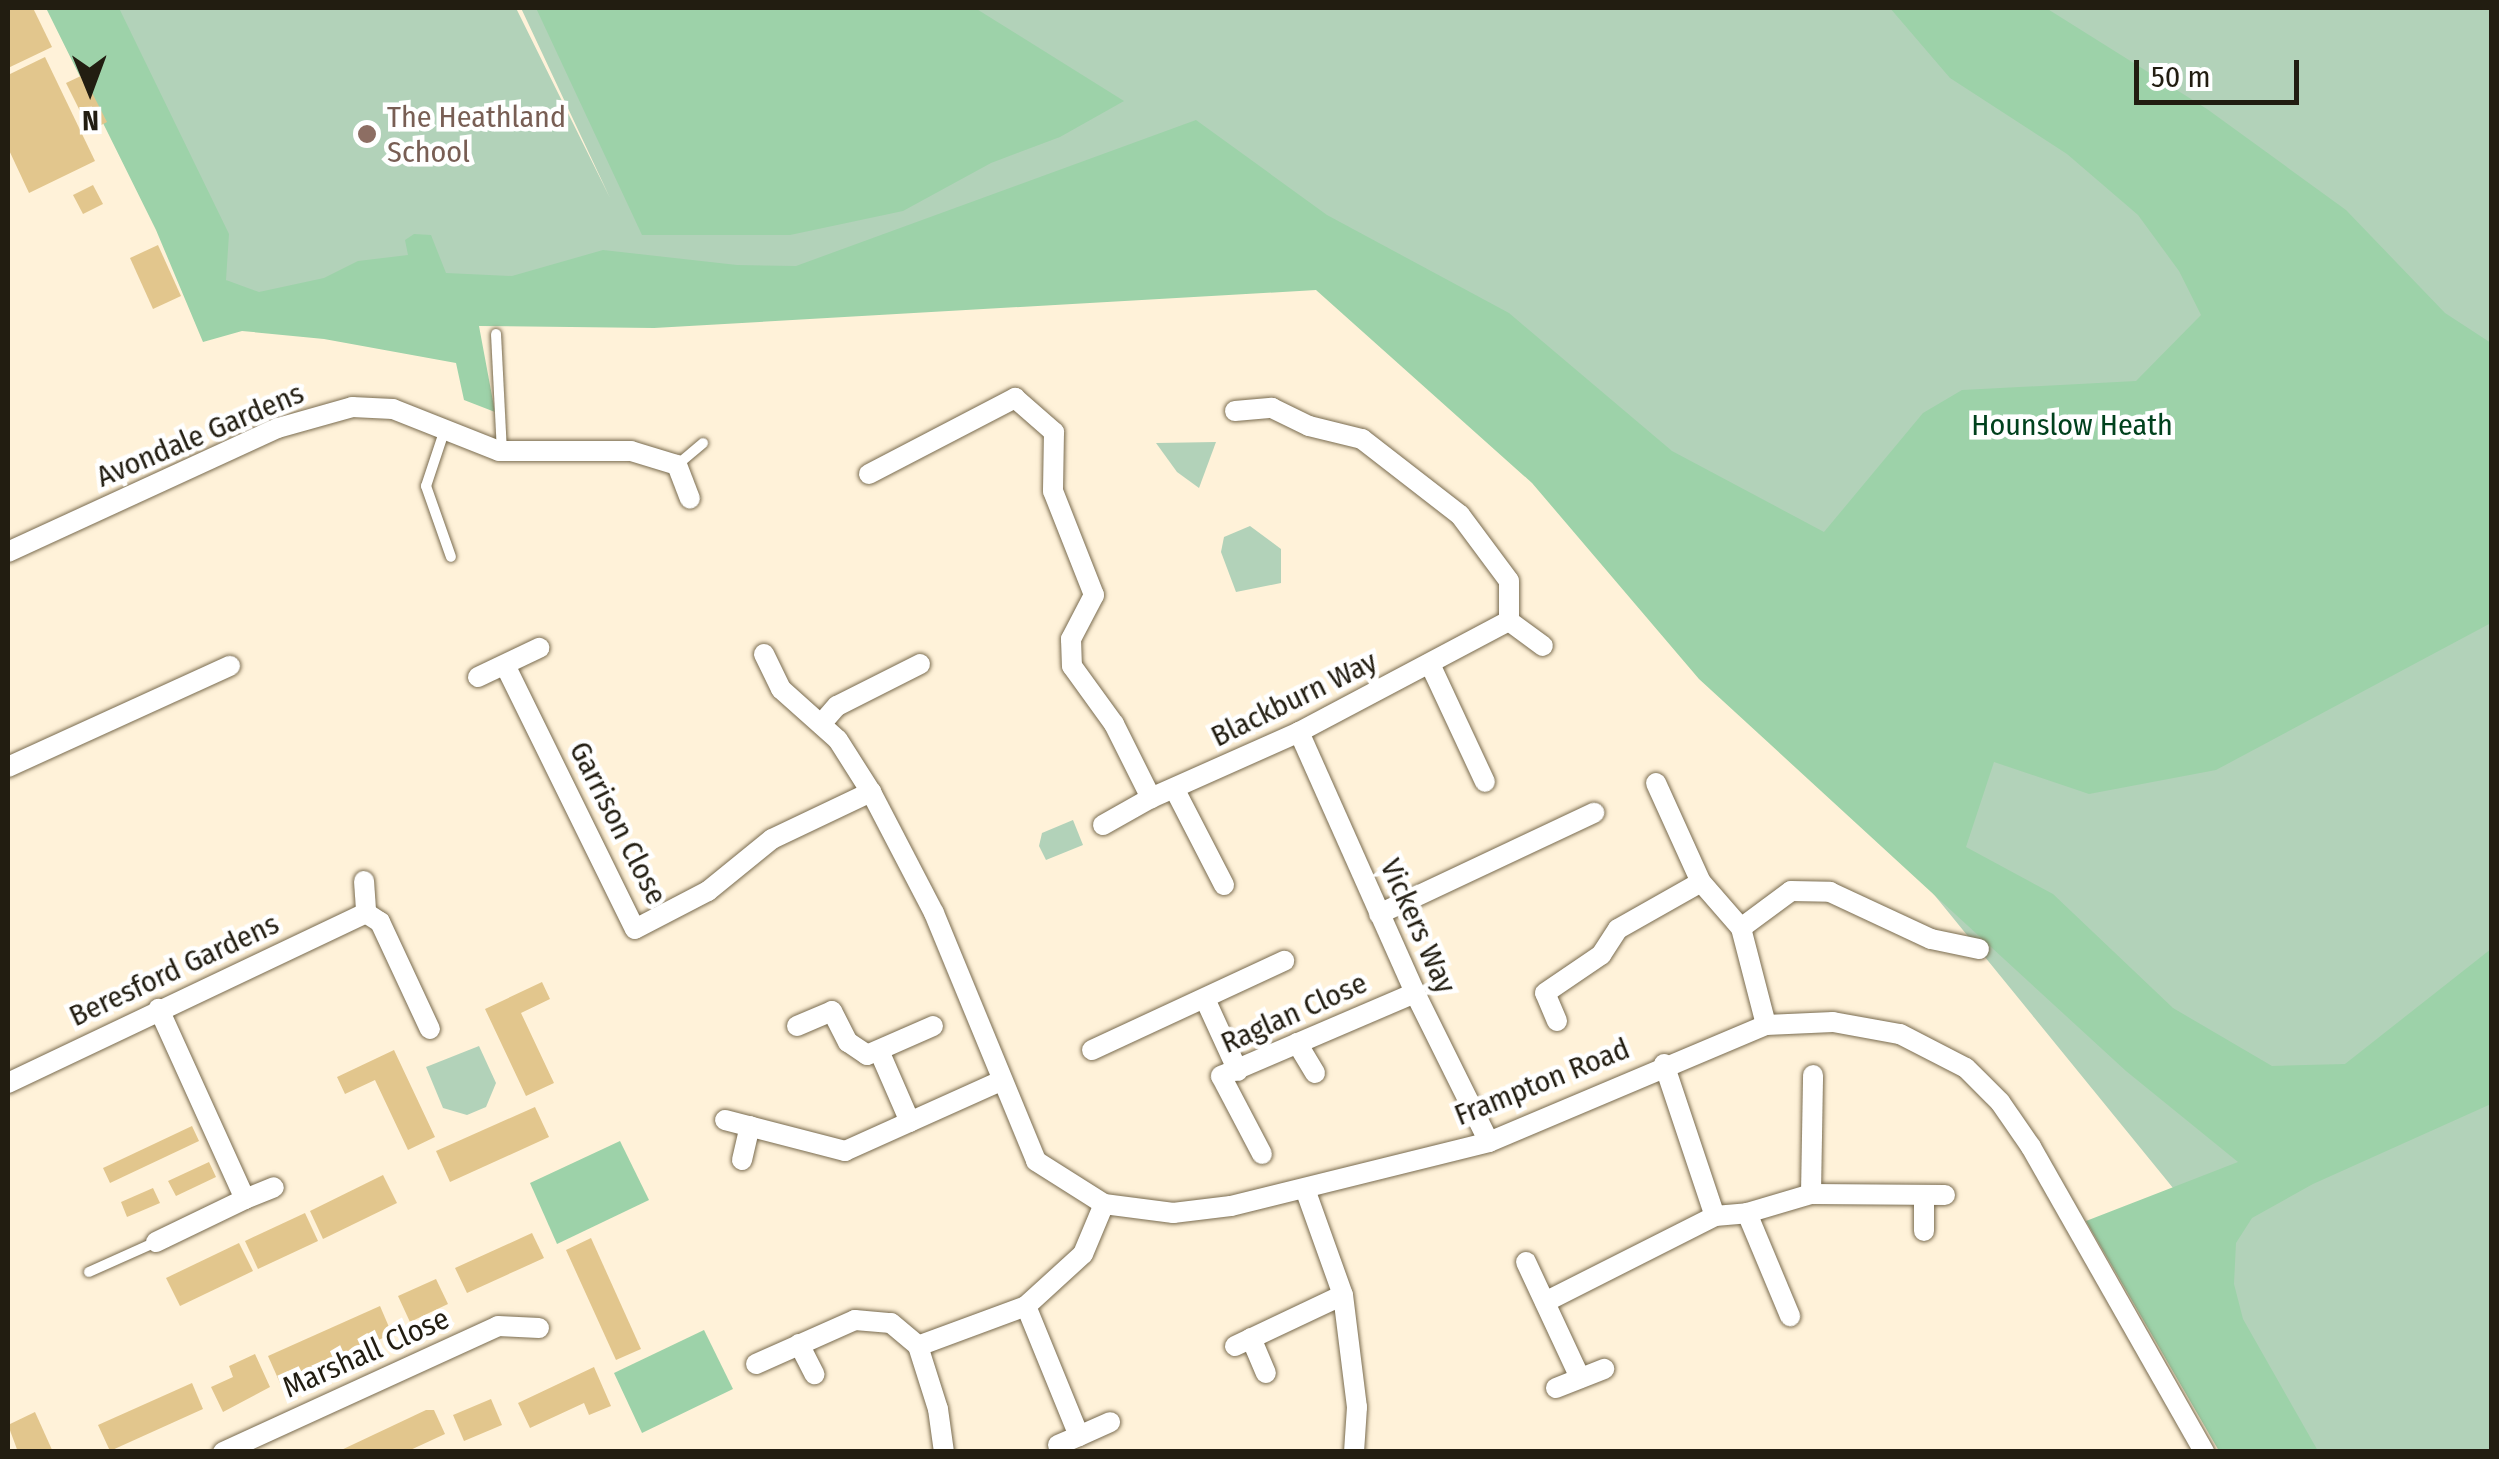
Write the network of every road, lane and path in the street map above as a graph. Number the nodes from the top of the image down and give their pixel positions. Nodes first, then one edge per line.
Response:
1 (496, 334) dead end
2 (1235, 411) dead end
3 (444, 432) junction
4 (703, 442) dead end
5 (502, 451) junction
6 (677, 465) junction
7 (869, 474) dead end
8 (690, 499) dead end
9 (8, 552) edge
10 (451, 557) dead end
11 (1509, 622) junction
12 (1543, 646) dead end
13 (538, 648) dead end
14 (764, 654) dead end
15 (920, 664) dead end
16 (1430, 664) junction
17 (504, 665) junction
18 (230, 666) dead end
19 (478, 677) dead end
20 (822, 723) junction
21 (1299, 732) junction
22 (8, 766) edge
23 (1485, 782) dead end
24 (1656, 784) dead end
25 (1175, 790) junction
26 (871, 792) junction
27 (1151, 798) junction
28 (1594, 813) dead end
29 (1103, 825) dead end
30 (364, 881) dead end
31 (1701, 882) junction
32 (1224, 885) dead end
33 (366, 912) junction
34 (1379, 914) junction
35 (1741, 928) junction
36 (1978, 948) dead end
37 (1284, 962) dead end
38 (1415, 993) junction
39 (1206, 999) junction
40 (159, 1010) junction
41 (1557, 1021) dead end
42 (1766, 1025) junction
43 (797, 1026) dead end
44 (932, 1026) dead end
45 (430, 1029) dead end
46 (1296, 1044) junction
47 (1092, 1050) dead end
48 (880, 1052) junction
49 (1664, 1064) junction
50 (1238, 1071) junction
51 (1315, 1073) dead end
52 (1812, 1075) dead end
53 (1001, 1081) junction
54 (8, 1083) edge
55 (725, 1120) dead end
56 (910, 1122) junction
57 (750, 1126) junction
58 (1489, 1142) junction
59 (1262, 1154) dead end
60 (742, 1160) dead end
61 (274, 1187) dead end
62 (1305, 1189) junction
63 (1810, 1194) junction
64 (246, 1199) junction
65 (1104, 1204) junction
66 (1746, 1214) junction
67 (1715, 1216) junction
68 (1924, 1231) dead end
69 (156, 1242) joint
70 (1526, 1262) dead end
71 (89, 1272) dead end
72 (1343, 1294) junction
73 (1545, 1302) junction
74 (1026, 1306) junction
75 (1790, 1316) dead end
76 (539, 1328) dead end
77 (799, 1344) junction
78 (918, 1346) junction
79 (756, 1364) dead end
80 (1604, 1370) dead end
81 (1266, 1373) dead end
82 (814, 1374) dead end
83 (1580, 1378) junction
84 (1556, 1388) dead end
85 (1110, 1422) dead end
86 (1079, 1436) junction
87 (1058, 1445) dead end
88 (223, 1452) edge
89 (944, 1452) edge
90 (1354, 1452) edge
91 (2204, 1452) edge

1 - 5 lane
2 - 11 street
3 - 5 street, Avondale Gardens
3 - 9 street, Avondale Gardens
3 - 10 lane
4 - 6 lane
5 - 6 street, Avondale Gardens
6 - 8 street
7 - 27 street
11 - 12 street
11 - 16 street, Blackburn Way
13 - 17 street
14 - 20 street
15 - 20 street
16 - 21 street, Blackburn Way
16 - 23 street
17 - 19 street
17 - 26 street, Garrison Close
18 - 22 street
20 - 26 street, Frampton Road
21 - 25 street, Blackburn Way
21 - 34 street, Vickers Way
24 - 31 street
25 - 27 street, Blackburn Way
25 - 32 street
26 - 53 street, Frampton Road
27 - 29 street, Blackburn Way
28 - 34 street
30 - 33 street
31 - 35 street
31 - 41 street
33 - 40 street, Beresford Gardens
33 - 45 street
34 - 38 street, Vickers Way
35 - 36 street
35 - 42 street
37 - 39 street
38 - 46 street, Raglan Close
38 - 58 street, Vickers Way
39 - 47 street
39 - 50 street
40 - 54 street, Beresford Gardens
40 - 64 street
42 - 49 street, Frampton Road
42 - 91 street, Frampton Road
43 - 48 street
44 - 48 street
46 - 50 street, Raglan Close
46 - 51 street
48 - 56 street
49 - 58 street, Frampton Road
49 - 67 street
50 - 59 street, Raglan Close
52 - 63 street
53 - 56 street
53 - 65 street, Frampton Road
55 - 57 street
56 - 57 street
57 - 60 street
58 - 62 street, Frampton Road
61 - 64 street
62 - 65 street, Frampton Road
62 - 72 street
63 - 66 street
63 - 68 street
64 - 69 street
65 - 74 street
66 - 67 street
66 - 75 street
67 - 73 street
69 - 71 lane
70 - 73 street
72 - 81 street
72 - 90 street
73 - 83 street
74 - 78 street
74 - 86 street
76 - 88 street, Marshall Close
77 - 78 street
77 - 79 street
77 - 82 street
78 - 89 street
80 - 83 street
83 - 84 street
85 - 86 street
86 - 87 street

